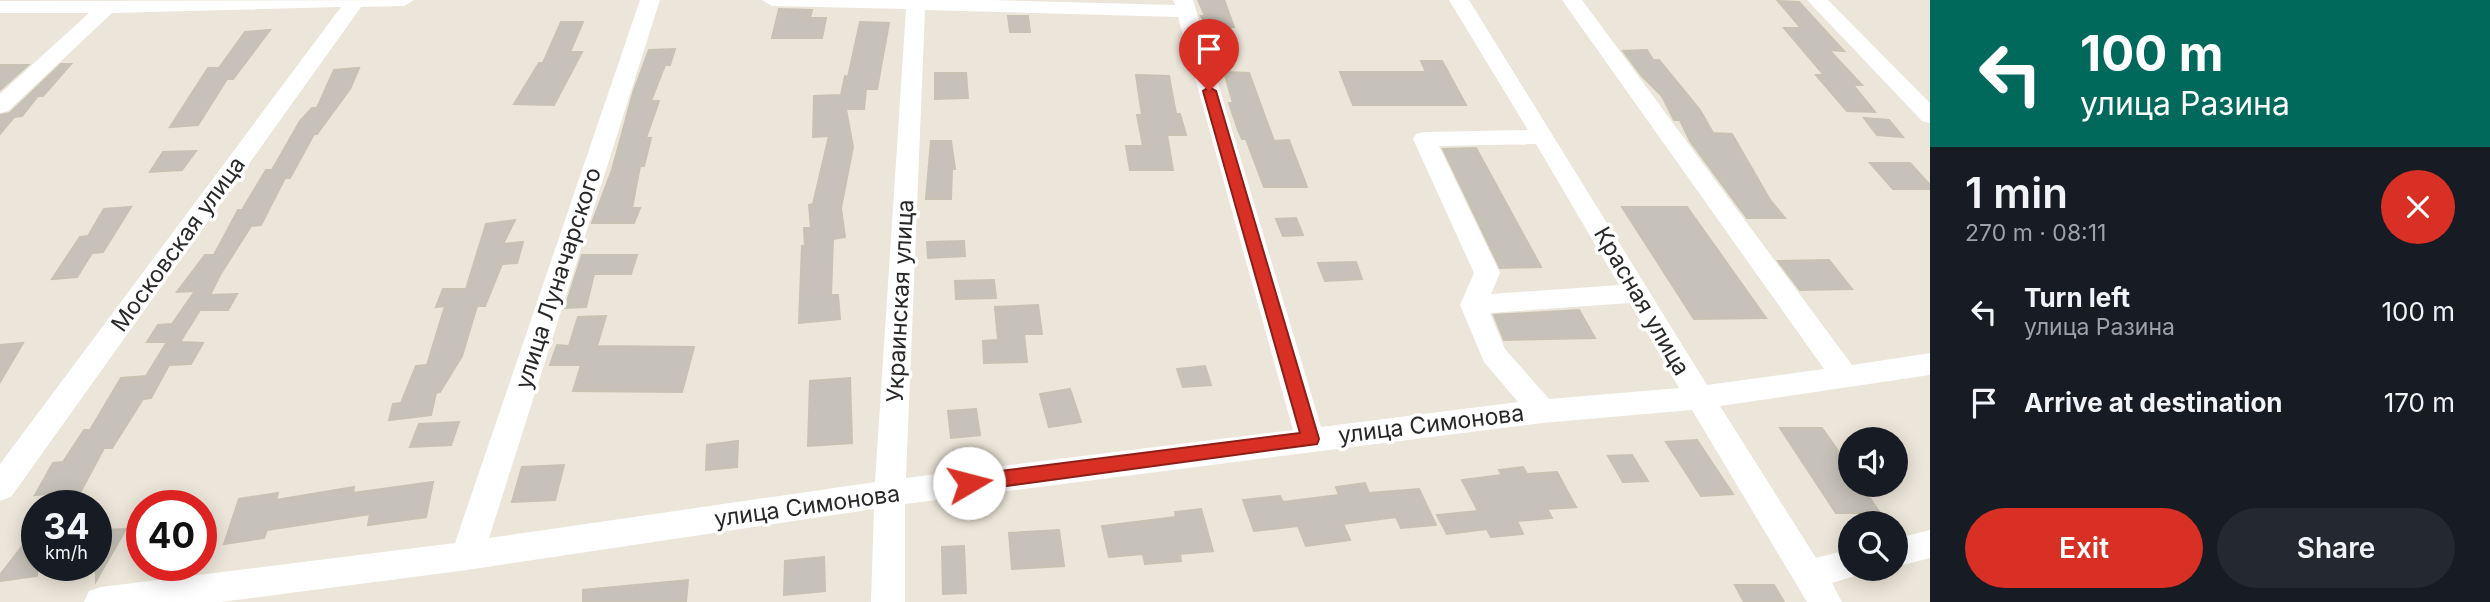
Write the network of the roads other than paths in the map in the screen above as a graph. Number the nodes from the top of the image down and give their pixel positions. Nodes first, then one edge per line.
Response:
1 (356, 0) edge
2 (404, 0) edge
3 (650, 0) edge
4 (772, 0) edge
5 (1459, 0) edge
6 (1572, 0) edge
7 (1817, 0) edge
8 (916, 1) edge
9 (110, 4) edge
10 (0, 6) edge
11 (1185, 6) edge
12 (0, 106) edge
13 (1930, 116) edge
14 (1544, 137) junction
15 (1638, 293) junction
16 (1473, 305) junction
17 (1930, 364) edge
18 (1844, 375) junction
19 (1698, 398) junction
20 (1542, 411) junction
21 (1310, 439) junction
22 (0, 488) edge
23 (890, 493) junction
24 (1930, 544) edge
25 (1908, 550) edge
26 (467, 556) junction
27 (1838, 567) edge
28 (1807, 575) junction
29 (101, 602) edge
30 (888, 602) edge
31 (1825, 602) edge

1 - 2 street
1 - 9 street
1 - 22 street, Московская улица
3 - 26 street, улица Луначарского
4 - 8 street
5 - 14 street, Красная улица
6 - 18 street
7 - 13 street
8 - 11 street
8 - 23 street, Украинская улица
9 - 10 street
9 - 12 street
11 - 21 street
14 - 15 street, Красная улица
14 - 16 street
15 - 16 street
15 - 19 street, Красная улица
16 - 20 street
17 - 18 street, улица Симонова
18 - 19 street, улица Симонова
19 - 20 street, улица Симонова
19 - 28 street, Красная улица
20 - 21 street, улица Симонова
21 - 23 street, улица Симонова
23 - 26 street, улица Симонова
23 - 30 street, Украинская улица
24 - 25 street
26 - 29 street, улица Симонова
27 - 28 street
28 - 31 street, Красная улица

